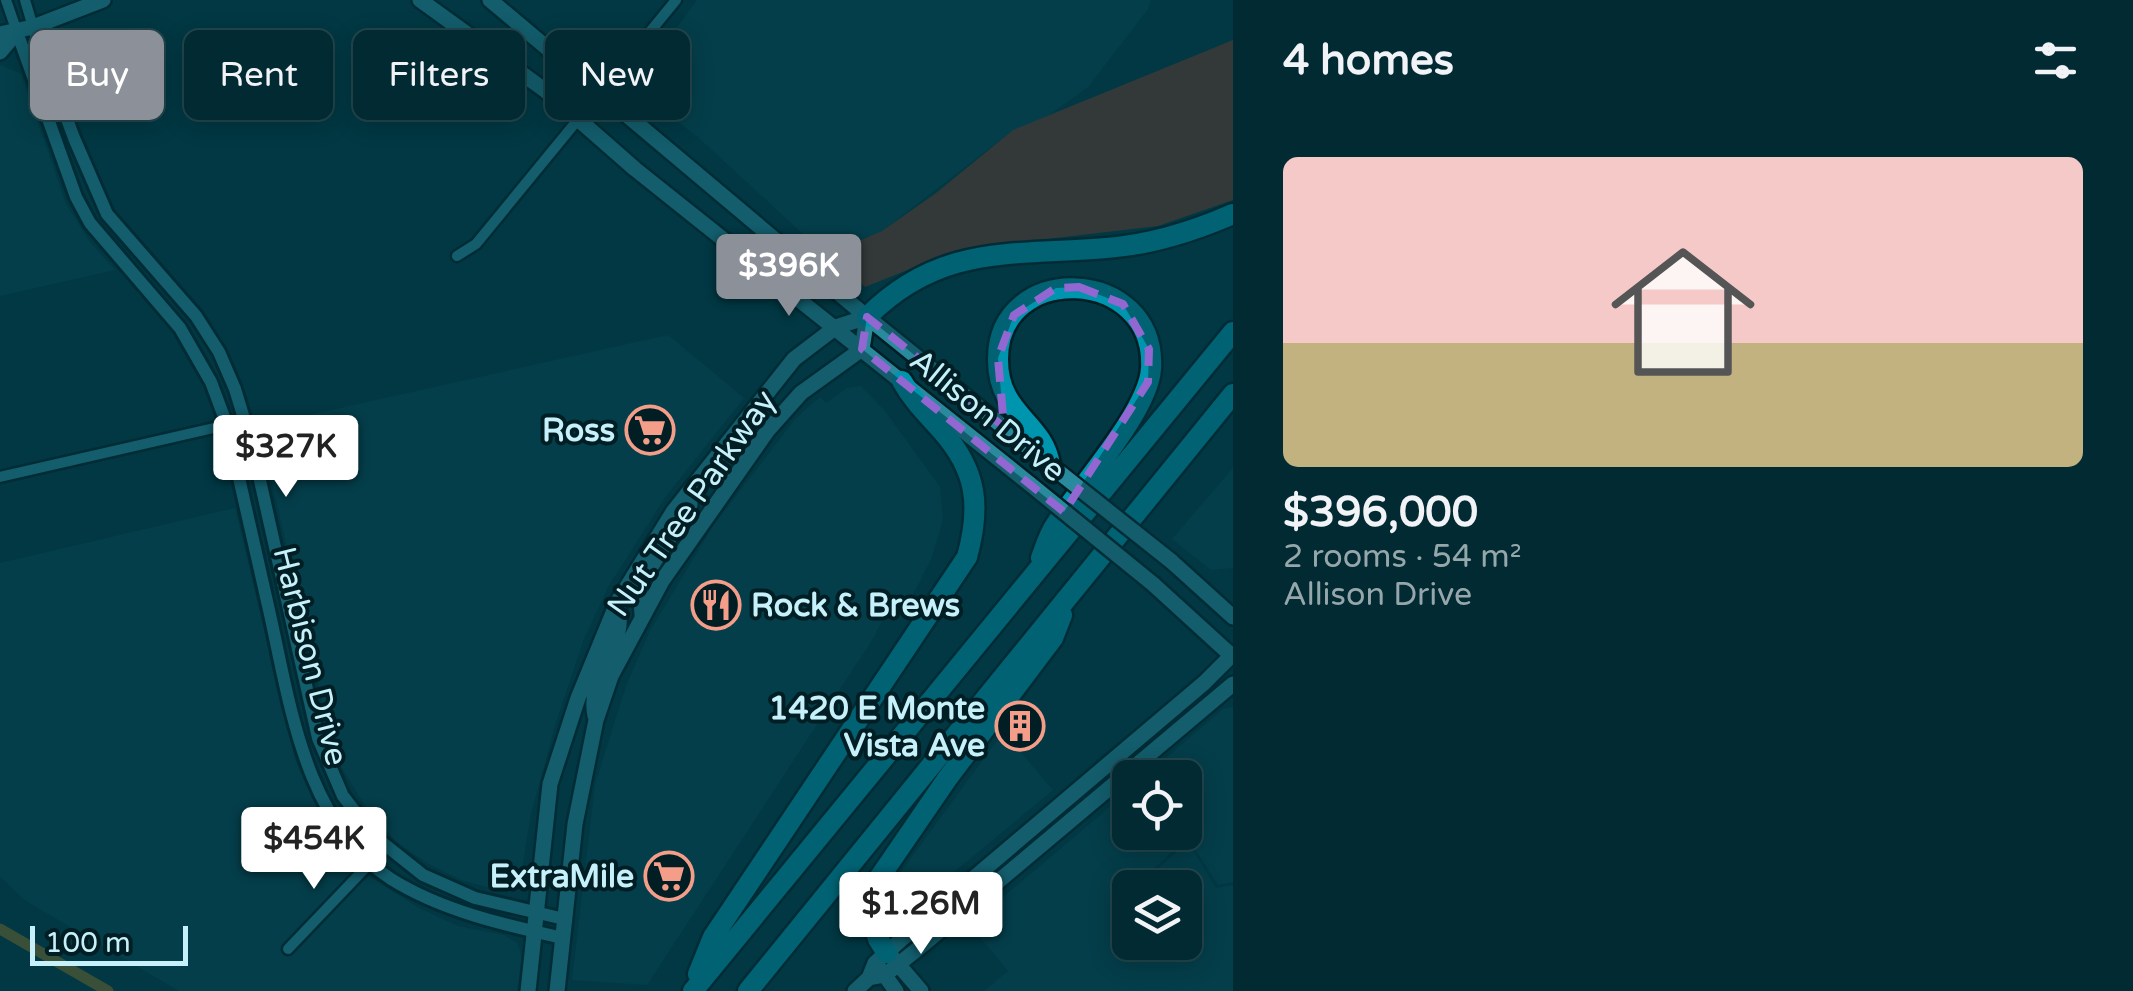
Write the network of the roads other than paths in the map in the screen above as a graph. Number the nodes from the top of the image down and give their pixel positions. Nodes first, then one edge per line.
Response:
1 (6, 0) edge
2 (25, 0) edge
3 (103, 0) edge
4 (420, 0) edge
5 (490, 0) edge
6 (676, 0) edge
7 (25, 30) junction
8 (651, 30) edge
9 (0, 34) edge
10 (545, 46) edge
11 (0, 52) edge
12 (545, 90) edge
13 (576, 120) edge
14 (580, 120) edge
15 (633, 120) edge
16 (1233, 214) edge
17 (458, 256) dead end
18 (867, 317) junction
19 (836, 327) junction
20 (1233, 332) edge
21 (862, 348) junction
22 (902, 381) junction
23 (1233, 394) edge
24 (227, 425) junction
25 (1050, 465) junction
26 (0, 477) edge
27 (690, 489) junction
28 (1036, 570) junction
29 (1072, 593) junction
30 (616, 603) junction
31 (1231, 612) edge
32 (642, 615) junction
33 (1232, 655) edge
34 (1233, 684) edge
35 (596, 720) junction
36 (1100, 771) junction
37 (1048, 815) junction
38 (1060, 832) junction
39 (372, 861) junction
40 (996, 885) junction
41 (535, 912) junction
42 (564, 919) junction
43 (533, 932) junction
44 (563, 938) junction
45 (288, 949) dead end
46 (883, 966) junction
47 (528, 991) edge
48 (557, 991) edge
49 (692, 991) edge
50 (748, 991) edge
51 (855, 991) edge
52 (896, 991) edge
53 (921, 991) edge

1 - 7 street, Harbison Drive
2 - 7 street, Harbison Drive
3 - 7 main road
4 - 12 main road, Allison Drive
5 - 10 main road, Allison Drive
6 - 8 street
7 - 9 main road
7 - 11 main road
7 - 24 street, Harbison Drive
7 - 41 street, Harbison Drive
13 - 17 street
14 - 19 main road, Allison Drive
15 - 18 main road, Allison Drive
16 - 18 highway
18 - 19 main road, Nut Tree Parkway
18 - 21 main road
18 - 25 main road, Allison Drive
19 - 21 main road, Allison Drive
19 - 27 main road, Nut Tree Parkway
20 - 28 highway
21 - 22 main road, Allison Drive
21 - 32 main road, Nut Tree Parkway
22 - 33 main road, Allison Drive, bridge
22 - 49 highway
23 - 29 highway
24 - 26 street
24 - 39 street, Harbison Drive
25 - 28 highway
25 - 31 main road, Allison Drive, bridge
27 - 30 main road, Nut Tree Parkway
27 - 32 main road
28 - 49 highway
29 - 46 highway
29 - 50 highway
30 - 35 main road
30 - 41 main road, Nut Tree Parkway
32 - 35 main road, Nut Tree Parkway
33 - 36 main road
34 - 38 main road
35 - 42 main road, Nut Tree Parkway
36 - 37 main road
36 - 38 main road
37 - 40 main road
37 - 46 main road
38 - 40 main road
39 - 43 street, Harbison Drive
39 - 45 street
40 - 46 main road
41 - 42 street, Harbison Drive
41 - 43 main road, Nut Tree Parkway
42 - 44 main road, Nut Tree Parkway
43 - 44 street, Harbison Drive
43 - 47 main road, Nut Tree Parkway
44 - 48 main road, Nut Tree Parkway
46 - 51 main road
46 - 52 main road
46 - 53 main road

